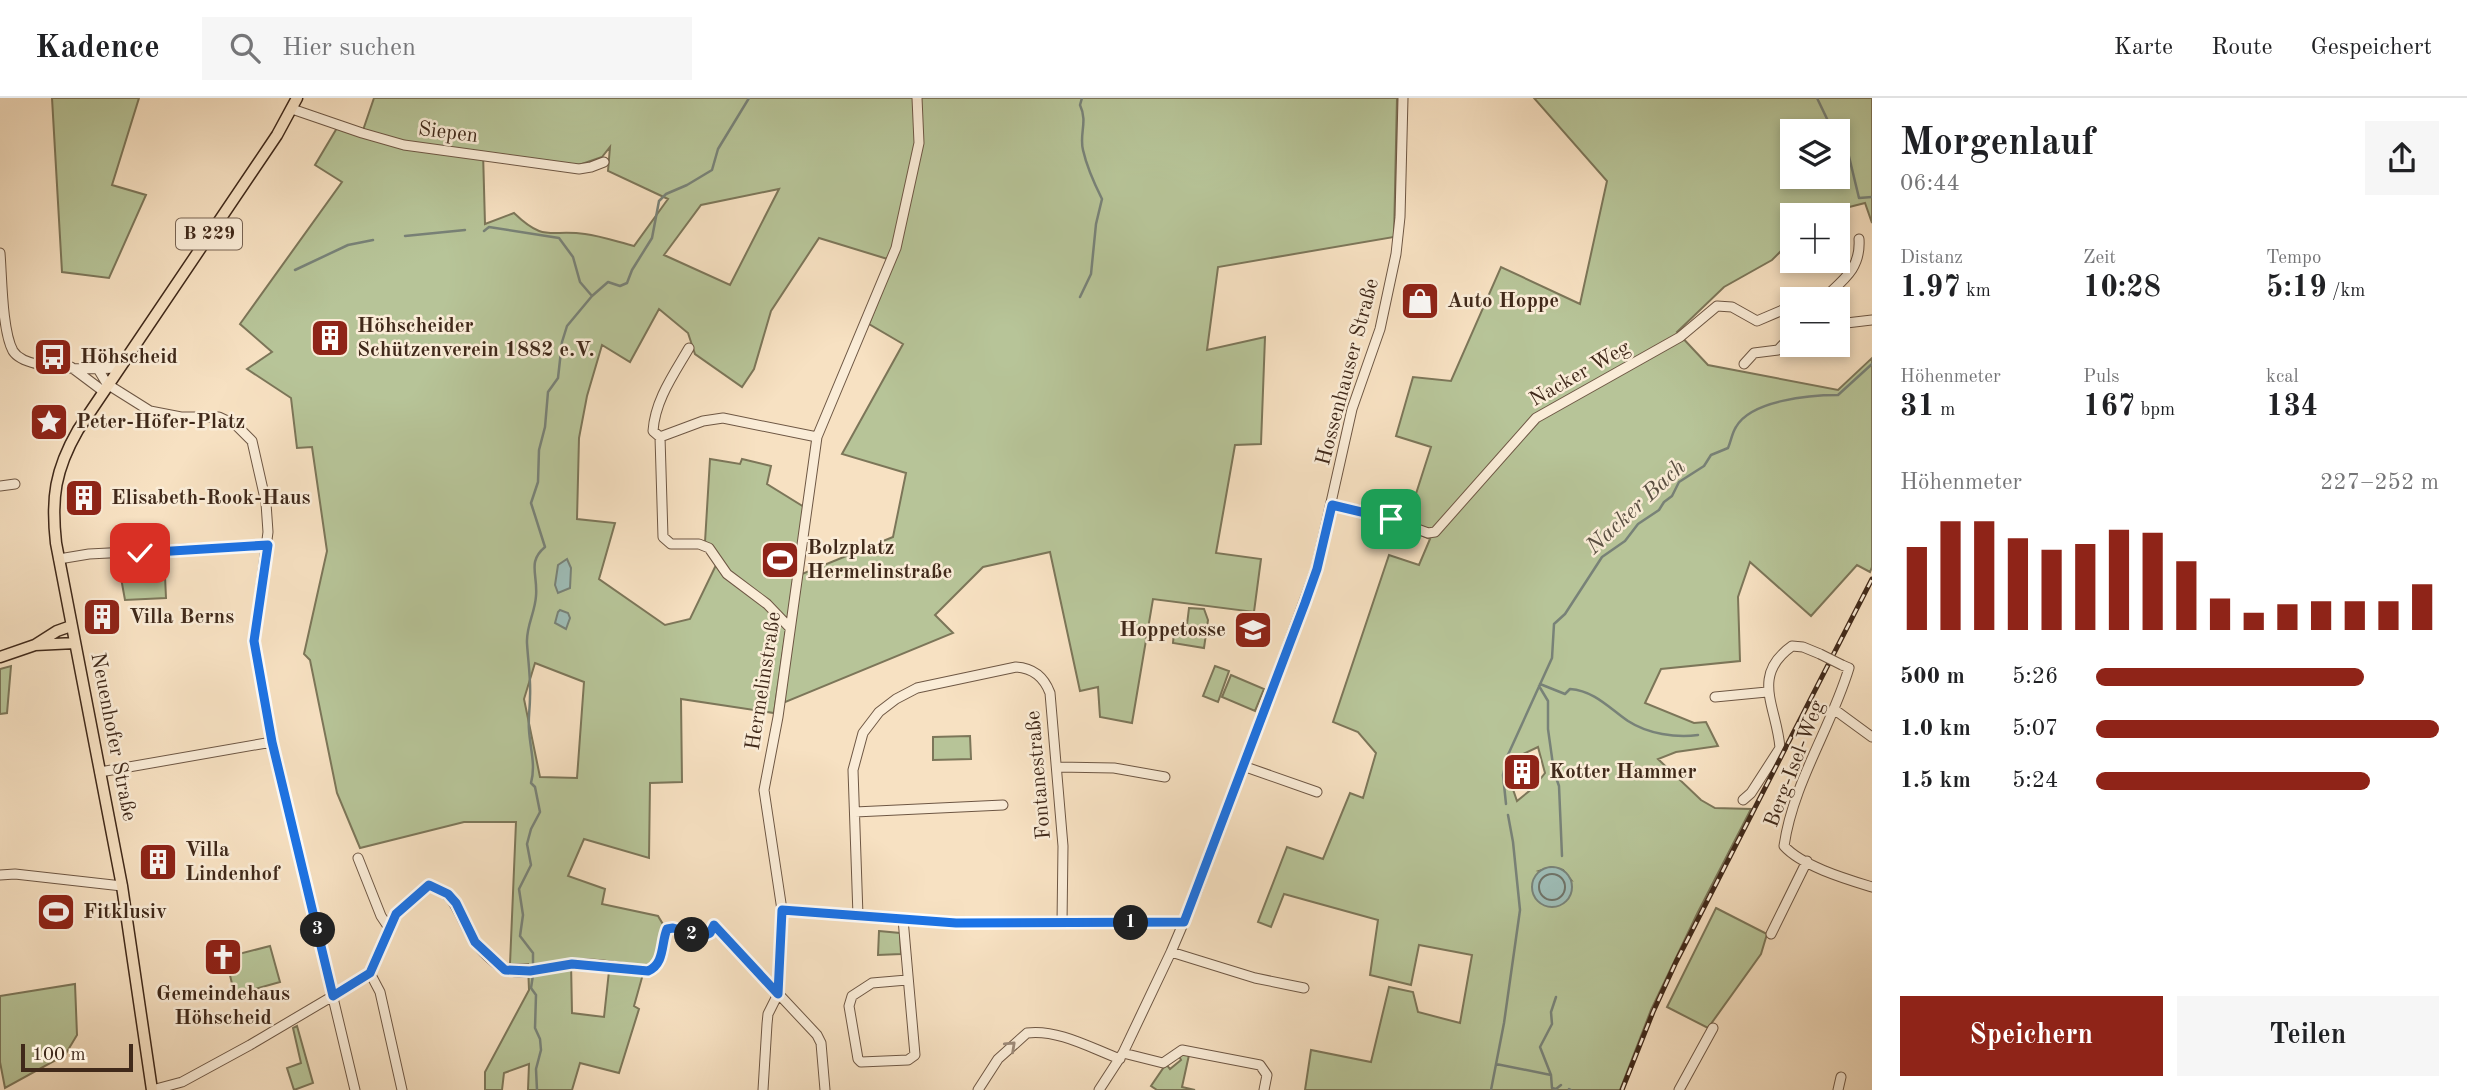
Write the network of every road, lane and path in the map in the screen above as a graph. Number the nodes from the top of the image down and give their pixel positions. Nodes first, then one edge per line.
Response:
1 (917, 98) edge
2 (1403, 98) edge
3 (294, 103) edge
4 (604, 162) dead end
5 (1859, 239) dead end
6 (0, 253) edge
7 (1835, 287) edge
8 (2, 307) edge
9 (1780, 311) edge
10 (1872, 320) edge
11 (1850, 323) edge
12 (690, 348) dead end
13 (1780, 348) edge
14 (1744, 364) dead end
15 (71, 367) junction
16 (118, 368) junction
17 (98, 369) junction
18 (105, 388) junction
19 (660, 436) junction
20 (817, 438) junction
21 (15, 484) dead end
22 (0, 486) edge
23 (1332, 505) junction
24 (268, 545) junction
25 (59, 559) junction
26 (71, 626) junction
27 (790, 628) junction
28 (75, 643) junction
29 (35, 645) junction
30 (0, 657) edge
31 (1767, 692) junction
32 (1715, 697) dead end
33 (1835, 710) junction
34 (1872, 737) edge
35 (272, 742) junction
36 (1243, 765) junction
37 (1058, 766) junction
38 (100, 772) junction
39 (1165, 777) dead end
40 (1317, 792) dead end
41 (1743, 800) dead end
42 (1003, 806) dead end
43 (855, 812) junction
44 (358, 858) dead end
45 (1807, 861) junction
46 (0, 875) edge
47 (122, 886) junction
48 (1872, 887) edge
49 (782, 910) junction
50 (858, 916) junction
51 (903, 919) junction
52 (1184, 922) junction
53 (1062, 923) junction
54 (389, 928) junction
55 (1771, 934) dead end
56 (1171, 952) junction
57 (370, 973) junction
58 (908, 980) junction
59 (1304, 988) dead end
60 (778, 994) junction
61 (333, 996) junction
62 (1713, 1028) dead end
63 (1121, 1056) junction
64 (1841, 1077) dead end
65 (152, 1090) edge
66 (355, 1090) edge
67 (402, 1090) edge
68 (763, 1090) edge
69 (825, 1090) edge
70 (978, 1090) edge
71 (1099, 1090) edge
72 (1264, 1090) edge
73 (1679, 1090) edge
74 (1838, 1090) edge

1 - 20 street, Hermelinstraße
2 - 23 street, Hossenhauser Straße
3 - 4 street, Siepen
3 - 16 main road, B 229
5 - 7 street
6 - 8 street
8 - 15 street
9 - 23 street, Nacker Weg
10 - 11 street
12 - 19 street
13 - 14 street
15 - 17 street
15 - 18 street
16 - 17 street
16 - 18 main road, B 229
17 - 18 street
18 - 24 street
18 - 25 main road, Neuenhofer Straße / B 229
19 - 20 street
19 - 27 street
20 - 27 street, Hermelinstraße
21 - 22 street
23 - 36 street, Hossenhauser Straße
24 - 25 street
24 - 35 street
25 - 26 main road, Neuenhofer Straße / B 229
26 - 28 main road, Neuenhofer Straße / B 229
26 - 29 main road
27 - 49 street, Hermelinstraße
28 - 29 main road
28 - 38 main road, Neuenhofer Straße / B 229
29 - 30 main road
31 - 32 street
31 - 33 street, Berg-Isel-Weg, bridge
31 - 41 street
33 - 34 street
33 - 45 street, Berg-Isel-Weg
35 - 38 street
35 - 61 street
36 - 40 street
36 - 52 street, Hossenhauser Straße
37 - 39 street
37 - 43 street, Fontanestraße
37 - 53 street, Fontanestraße
38 - 47 main road, Neuenhofer Straße / B 229
42 - 43 street
43 - 50 street, Fontanestraße
44 - 54 street
45 - 48 street
45 - 55 street
46 - 47 street
47 - 65 main road, Neuenhofer Straße / B 229
49 - 50 street
49 - 60 street, Hermelinstraße
50 - 51 street
51 - 53 street
51 - 58 street
52 - 53 street
52 - 56 street, Hossenhauser Straße
54 - 57 street
54 - 60 street
56 - 59 street
56 - 63 street, Hossenhauser Straße
57 - 61 street
57 - 67 street
58 - 58 street
60 - 68 street, Hermelinstraße
60 - 69 street
61 - 65 street
61 - 66 street
62 - 73 street
70 -> 63 street
63 - 71 street, Hossenhauser Straße
63 - 72 street
64 - 74 street

